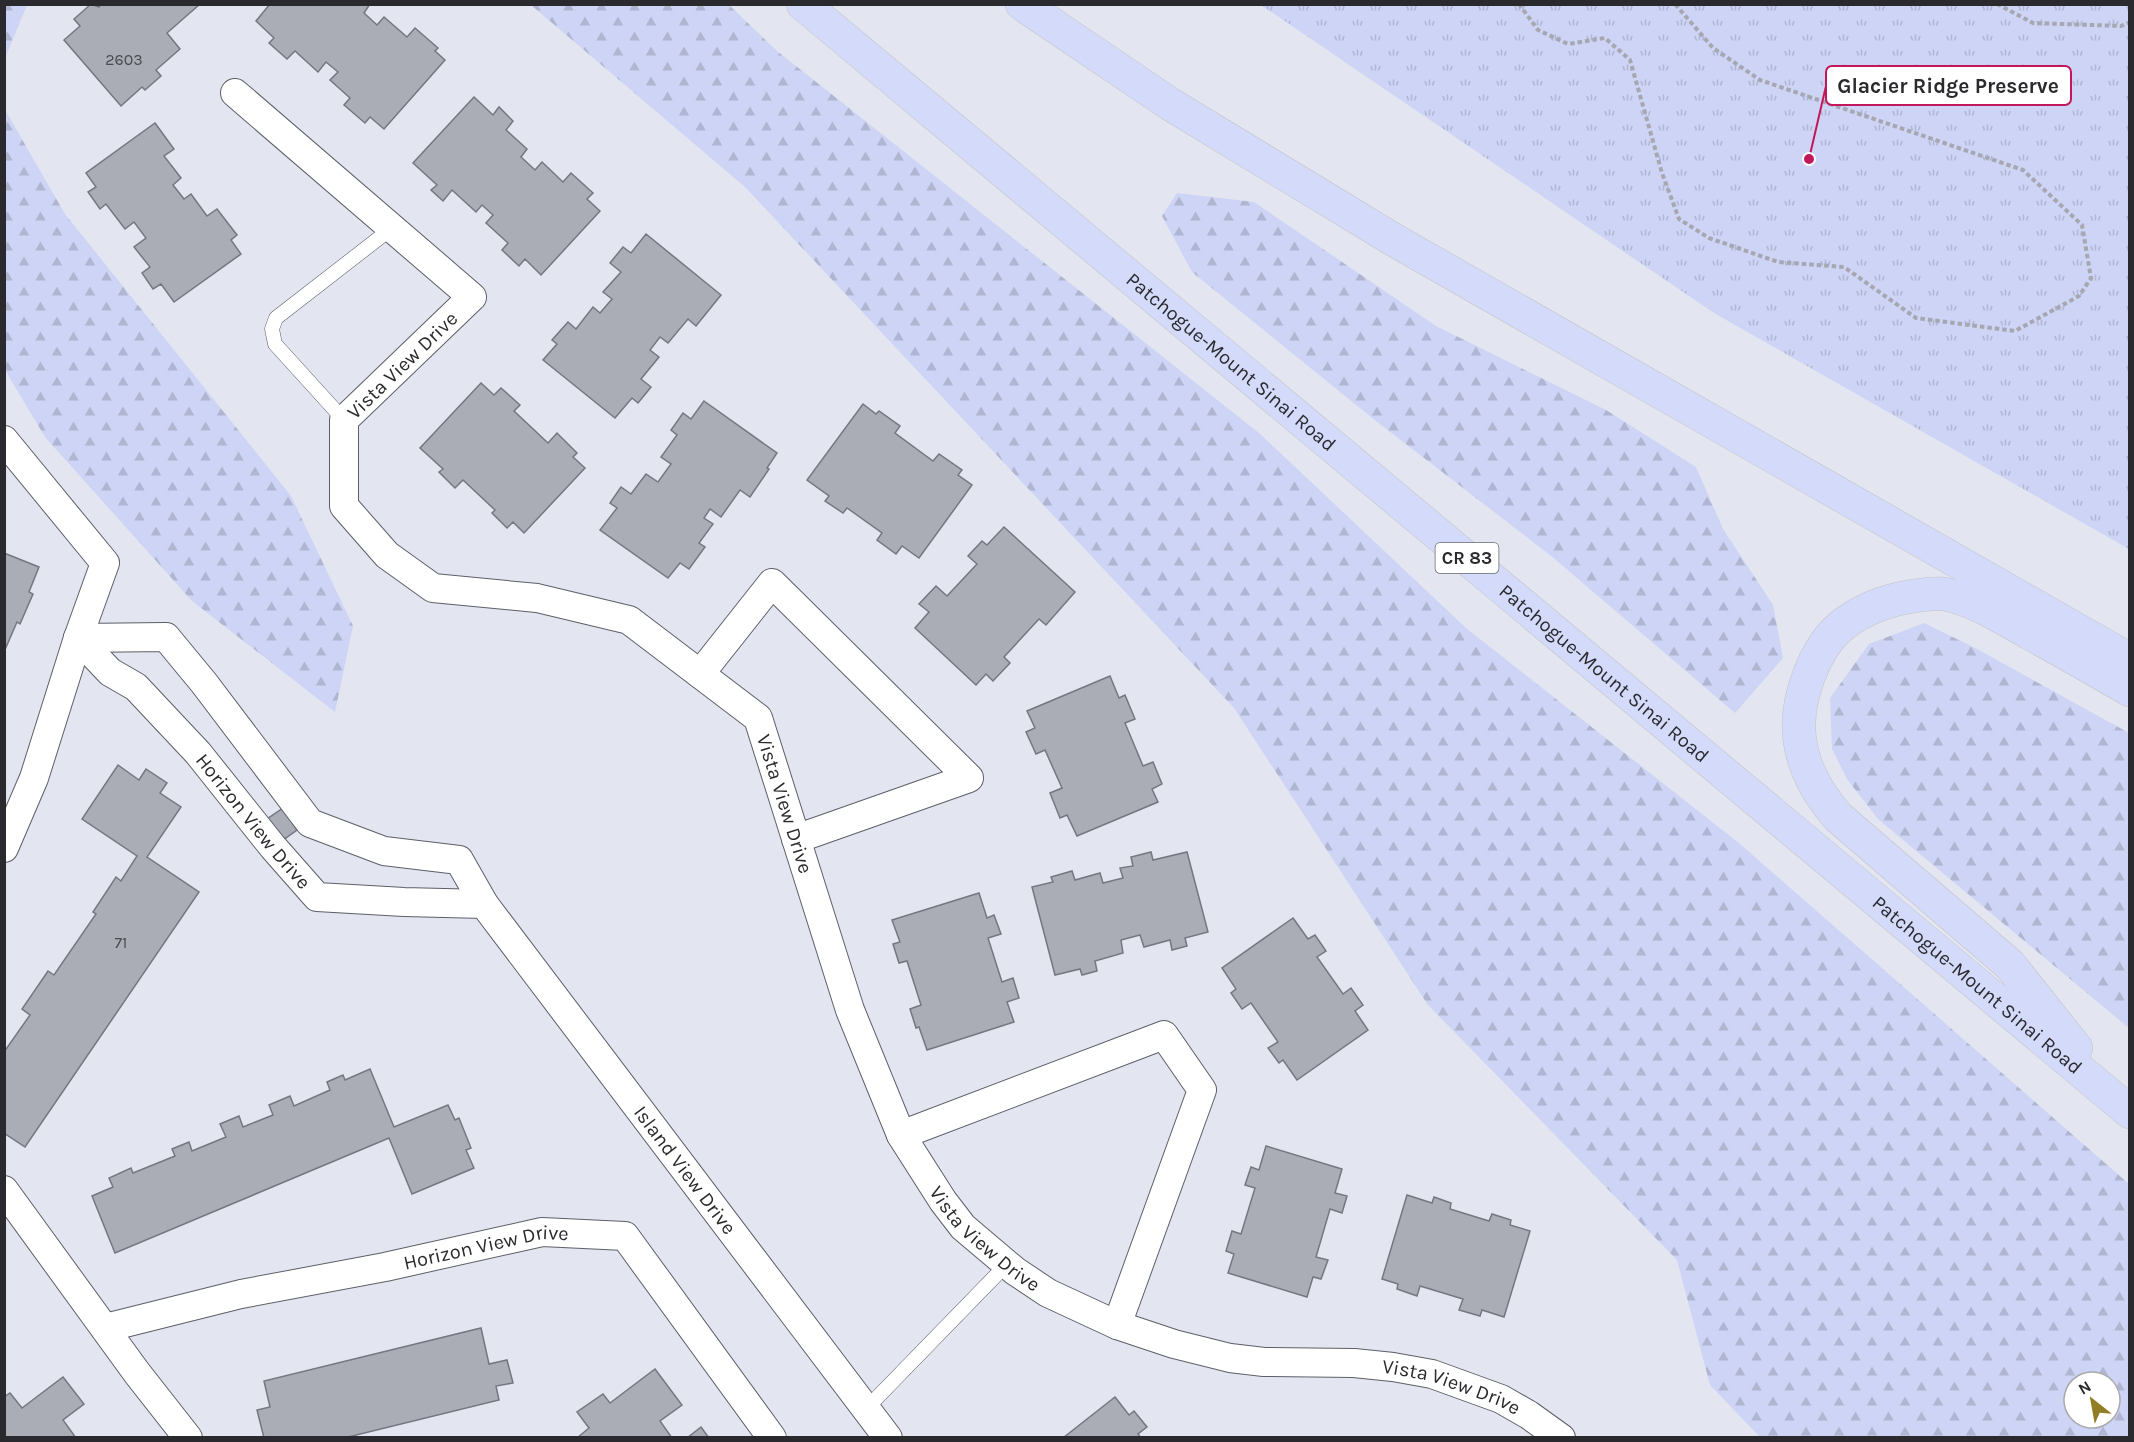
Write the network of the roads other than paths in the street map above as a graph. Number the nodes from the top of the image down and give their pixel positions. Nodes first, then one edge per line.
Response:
1 (803, 4) edge
2 (1022, 4) edge
3 (235, 93) dead end
4 (392, 228) junction
5 (344, 420) junction
6 (4, 440) edge
7 (78, 638) junction
8 (2130, 660) edge
9 (700, 674) junction
10 (2130, 690) edge
11 (796, 839) junction
12 (4, 848) edge
13 (484, 904) junction
14 (2125, 1107) edge
15 (901, 1135) junction
16 (4, 1190) edge
17 (1006, 1264) junction
18 (1117, 1325) junction
19 (105, 1328) junction
20 (866, 1409) junction
21 (188, 1437) edge
22 (772, 1437) edge
23 (888, 1437) edge
24 (1561, 1437) edge

1 - 14 highway, Patchogue-Mount Sinai Road / CR 83
2 - 8 highway
3 - 4 street, Vista View Drive
4 - 5 lane
4 - 5 street, Vista View Drive
5 - 9 street, Vista View Drive
6 - 7 street
7 - 12 street
7 - 13 street, Horizon View Drive
7 - 13 street
9 - 11 street, Vista View Drive
9 - 11 street
10 - 14 highway
11 - 15 street, Vista View Drive
13 - 20 street, Island View Drive
15 - 17 street, Vista View Drive
15 - 18 street
16 - 19 street
17 - 18 street, Vista View Drive
17 - 20 lane
18 - 24 street, Vista View Drive
19 - 21 street
19 - 22 street, Horizon View Drive
20 - 23 street, Island View Drive

